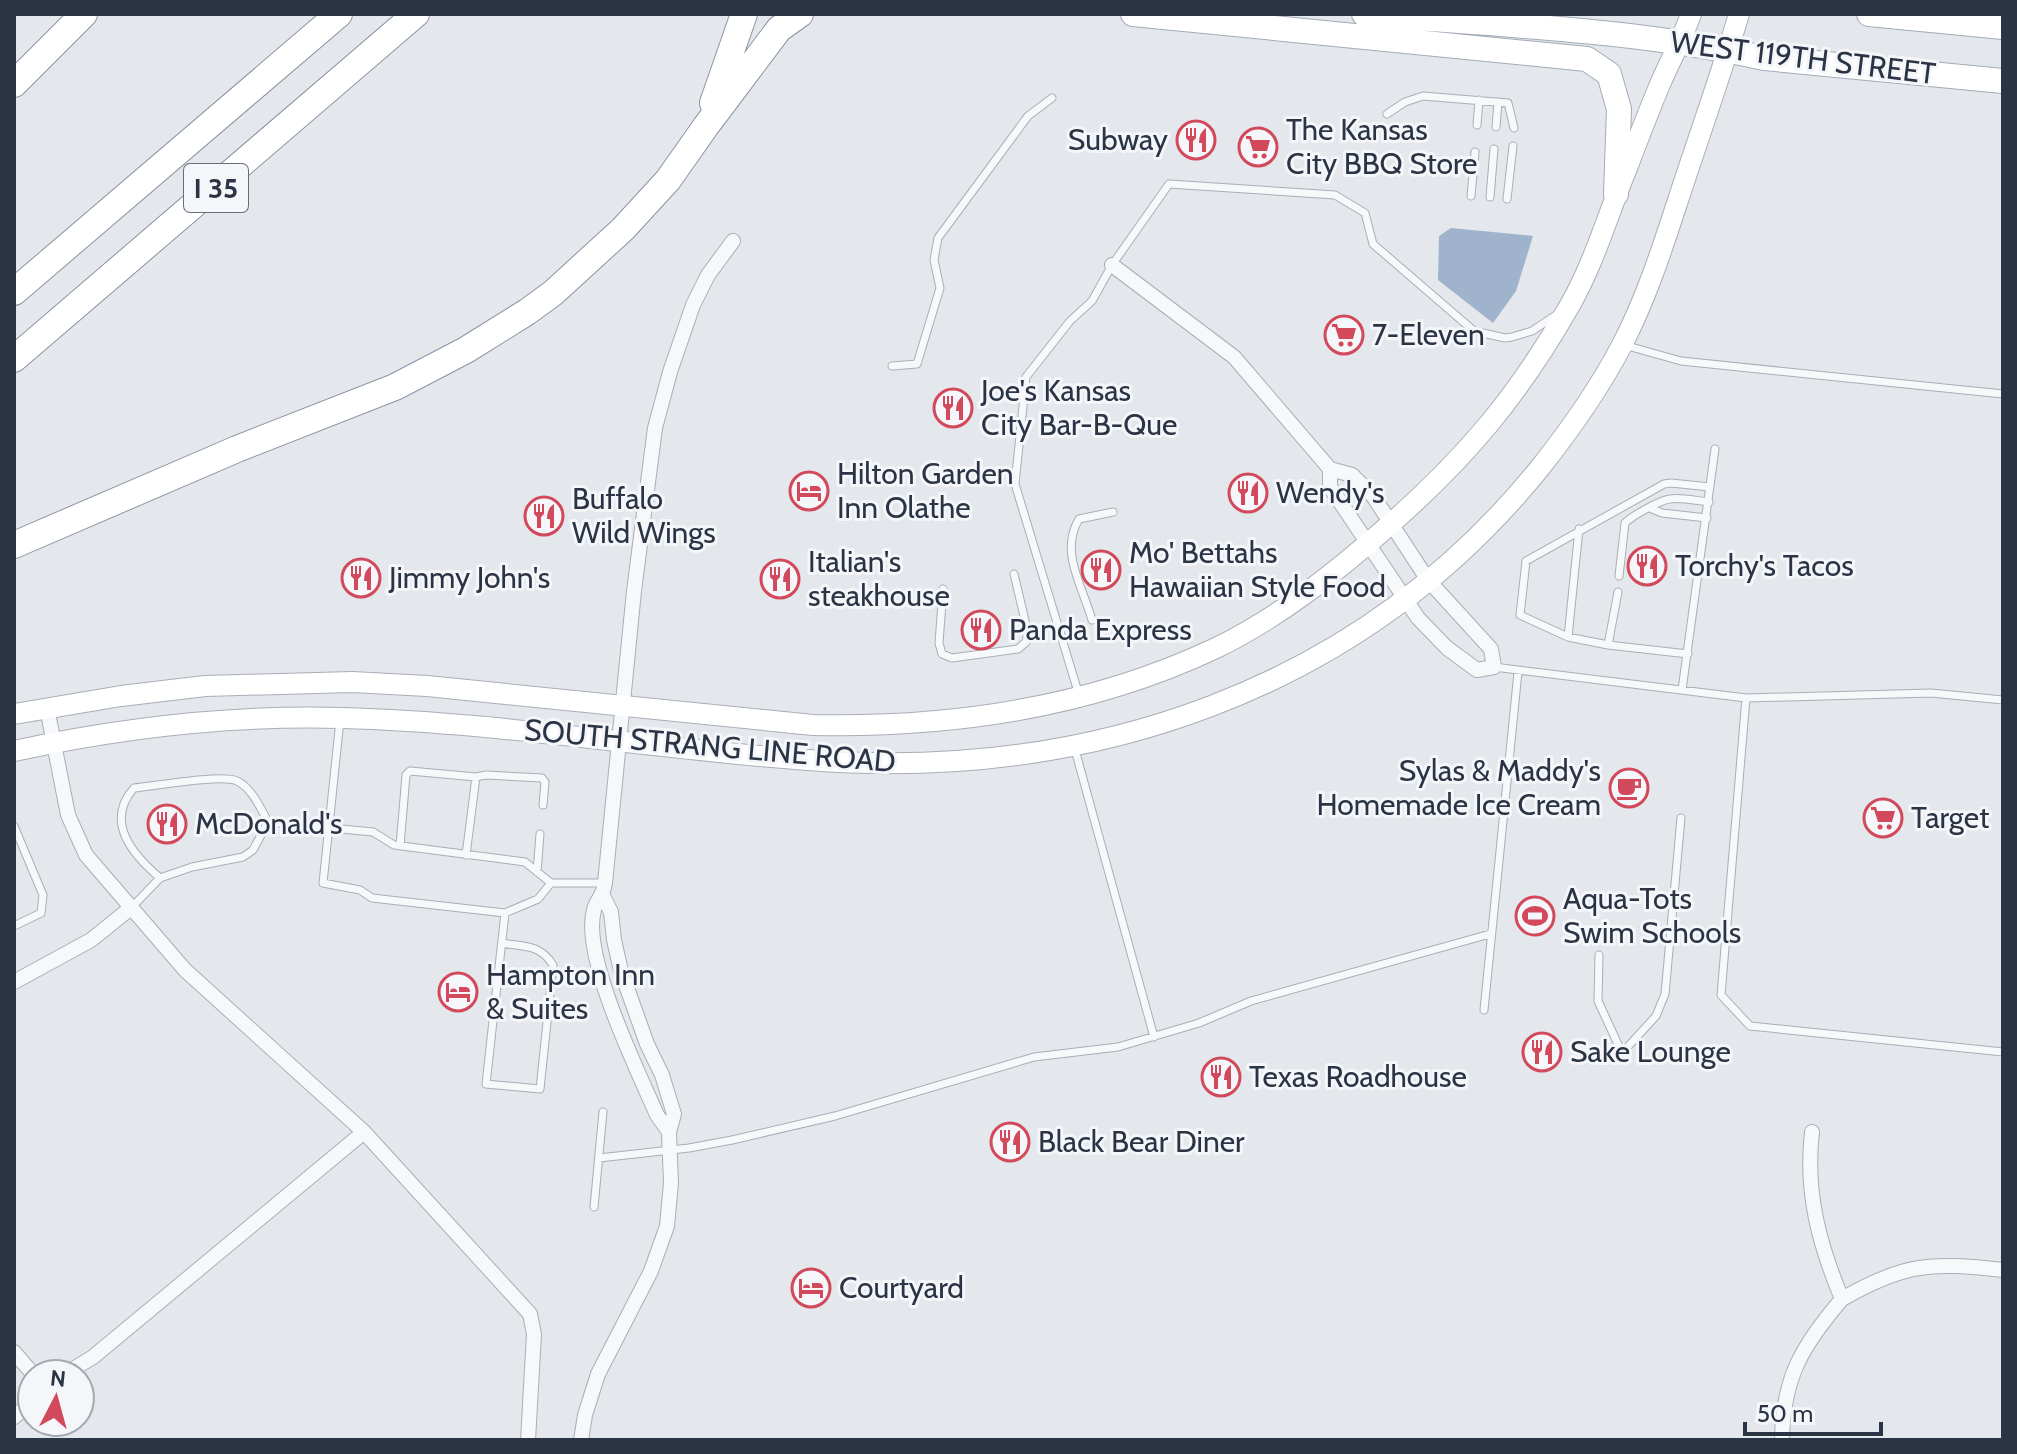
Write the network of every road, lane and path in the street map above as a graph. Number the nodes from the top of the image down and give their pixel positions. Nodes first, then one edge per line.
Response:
1 (83, 14) edge
2 (339, 14) edge
3 (416, 14) edge
4 (744, 14) edge
5 (800, 14) edge
6 (1133, 14) edge
7 (1364, 14) edge
8 (1691, 14) edge
9 (1739, 14) edge
10 (1869, 14) edge
11 (2003, 27) edge
12 (1681, 43) junction
13 (1729, 50) junction
14 (2003, 81) edge
15 (14, 84) edge
16 (1052, 98) dead end
17 (1479, 100) junction
18 (1498, 102) junction
19 (1387, 114) dead end
20 (1477, 125) dead end
21 (706, 126) junction
22 (1496, 127) dead end
23 (1514, 128) dead end
24 (1513, 146) dead end
25 (1494, 149) dead end
26 (1475, 152) dead end
27 (1616, 194) junction
28 (1471, 196) dead end
29 (1490, 197) dead end
30 (1507, 199) dead end
31 (733, 241) dead end
32 (1112, 265) junction
33 (14, 292) edge
34 (1571, 304) junction
35 (1622, 344) junction
36 (14, 359) edge
37 (892, 366) dead end
38 (2003, 394) edge
39 (1715, 449) dead end
40 (1330, 469) junction
41 (1710, 487) junction
42 (1709, 502) junction
43 (1650, 508) junction
44 (1113, 512) dead end
45 (1707, 518) junction
46 (1391, 524) junction
47 (1579, 529) junction
48 (1369, 544) junction
49 (14, 545) edge
50 (1014, 574) dead end
51 (1619, 576) dead end
52 (1428, 580) junction
53 (943, 589) dead end
54 (1618, 592) dead end
55 (1406, 599) junction
56 (1092, 620) dead end
57 (1568, 637) junction
58 (1608, 645) junction
59 (1688, 654) junction
60 (1494, 667) junction
61 (1518, 672) junction
62 (1682, 690) junction
63 (1080, 698) junction
64 (1746, 698) junction
65 (2003, 700) edge
66 (622, 706) junction
67 (47, 708) junction
68 (14, 714) edge
69 (340, 718) junction
70 (54, 742) junction
71 (618, 742) junction
72 (1074, 745) junction
73 (14, 751) edge
74 (476, 777) junction
75 (543, 805) dead end
76 (1681, 818) dead end
77 (268, 822) junction
78 (14, 826) edge
79 (329, 827) junction
80 (540, 834) dead end
81 (400, 846) junction
82 (466, 855) junction
83 (537, 872) junction
84 (160, 878) junction
85 (551, 883) junction
86 (604, 890) junction
87 (132, 907) junction
88 (505, 913) junction
89 (14, 926) edge
90 (1490, 934) junction
91 (502, 943) junction
92 (1599, 955) dead end
93 (14, 982) edge
94 (1484, 1010) dead end
95 (1154, 1037) junction
96 (2003, 1052) edge
97 (603, 1112) dead end
98 (364, 1132) junction
99 (669, 1132) junction
100 (1812, 1132) dead end
101 (671, 1150) junction
102 (599, 1158) junction
103 (594, 1207) dead end
104 (2003, 1270) edge
105 (1842, 1299) junction
106 (91, 1358) edge
107 (528, 1440) edge
108 (581, 1440) edge
109 (1782, 1440) edge

1 - 15 highway
2 - 33 highway, I 35
3 - 36 highway, I 35
4 - 21 highway
5 - 21 highway
6 - 27 main road
7 - 12 main road, WEST 119TH STREET
8 - 12 main road, SOUTH STRANG LINE ROAD
9 - 13 main road, SOUTH STRANG LINE ROAD
10 - 11 main road, WEST 119TH STREET
12 - 13 main road, WEST 119TH STREET
12 - 27 main road, SOUTH STRANG LINE ROAD
13 - 14 main road, WEST 119TH STREET
13 - 35 main road, SOUTH STRANG LINE ROAD
16 - 37 lane
17 - 18 lane
17 - 19 lane
17 - 20 lane
18 - 22 lane
18 - 23 lane
21 - 49 highway
24 - 30 lane
25 - 29 lane
26 - 28 lane
27 - 34 main road, SOUTH STRANG LINE ROAD
31 - 66 street
32 - 34 lane
32 - 40 street
32 - 63 lane
34 - 46 main road, SOUTH STRANG LINE ROAD
35 - 38 lane
35 - 52 main road, SOUTH STRANG LINE ROAD
39 - 41 lane
40 - 46 street
40 - 48 street
41 - 42 lane
41 - 47 lane
42 - 43 lane
42 - 45 lane
43 - 45 lane
43 - 51 lane
44 - 56 lane
45 - 59 lane
46 - 48 main road, SOUTH STRANG LINE ROAD
46 - 52 street
47 - 57 lane
47 - 57 lane
48 - 55 street
48 - 63 main road, SOUTH STRANG LINE ROAD
50 - 53 lane
52 - 55 main road, SOUTH STRANG LINE ROAD
52 - 60 street
54 - 58 lane
55 - 60 street
55 - 72 main road, SOUTH STRANG LINE ROAD
57 - 58 lane
58 - 59 lane
59 - 62 lane
60 - 61 lane
61 - 62 lane
61 - 90 lane
62 - 64 lane
63 - 66 main road, SOUTH STRANG LINE ROAD
64 - 65 lane
64 - 96 lane
66 - 67 main road, SOUTH STRANG LINE ROAD
66 - 71 street
67 - 68 main road, SOUTH STRANG LINE ROAD
67 - 70 street
69 - 70 main road, SOUTH STRANG LINE ROAD
69 - 71 main road, SOUTH STRANG LINE ROAD
69 - 79 lane
70 - 73 main road, SOUTH STRANG LINE ROAD
70 - 87 street
71 - 72 main road, SOUTH STRANG LINE ROAD
71 - 86 street
72 - 95 lane
74 - 75 lane
74 - 81 lane
74 - 82 lane
76 - 92 lane
77 - 79 lane
77 - 84 lane
77 - 84 lane
78 - 89 lane
79 - 81 lane
79 - 88 lane
80 - 83 lane
81 - 82 lane
82 - 83 lane
83 - 85 lane
84 - 87 lane
85 - 86 lane
85 - 88 lane
86 - 99 street
86 - 99 street
87 - 93 street
87 - 98 street
88 - 91 lane
90 - 94 lane
90 - 95 lane
91 - 91 lane
95 - 101 lane
97 - 102 lane
98 - 106 street
98 - 107 street
99 - 101 street
100 - 105 street
101 - 102 lane
101 - 108 street
102 - 103 lane
104 - 105 street
105 - 109 street

